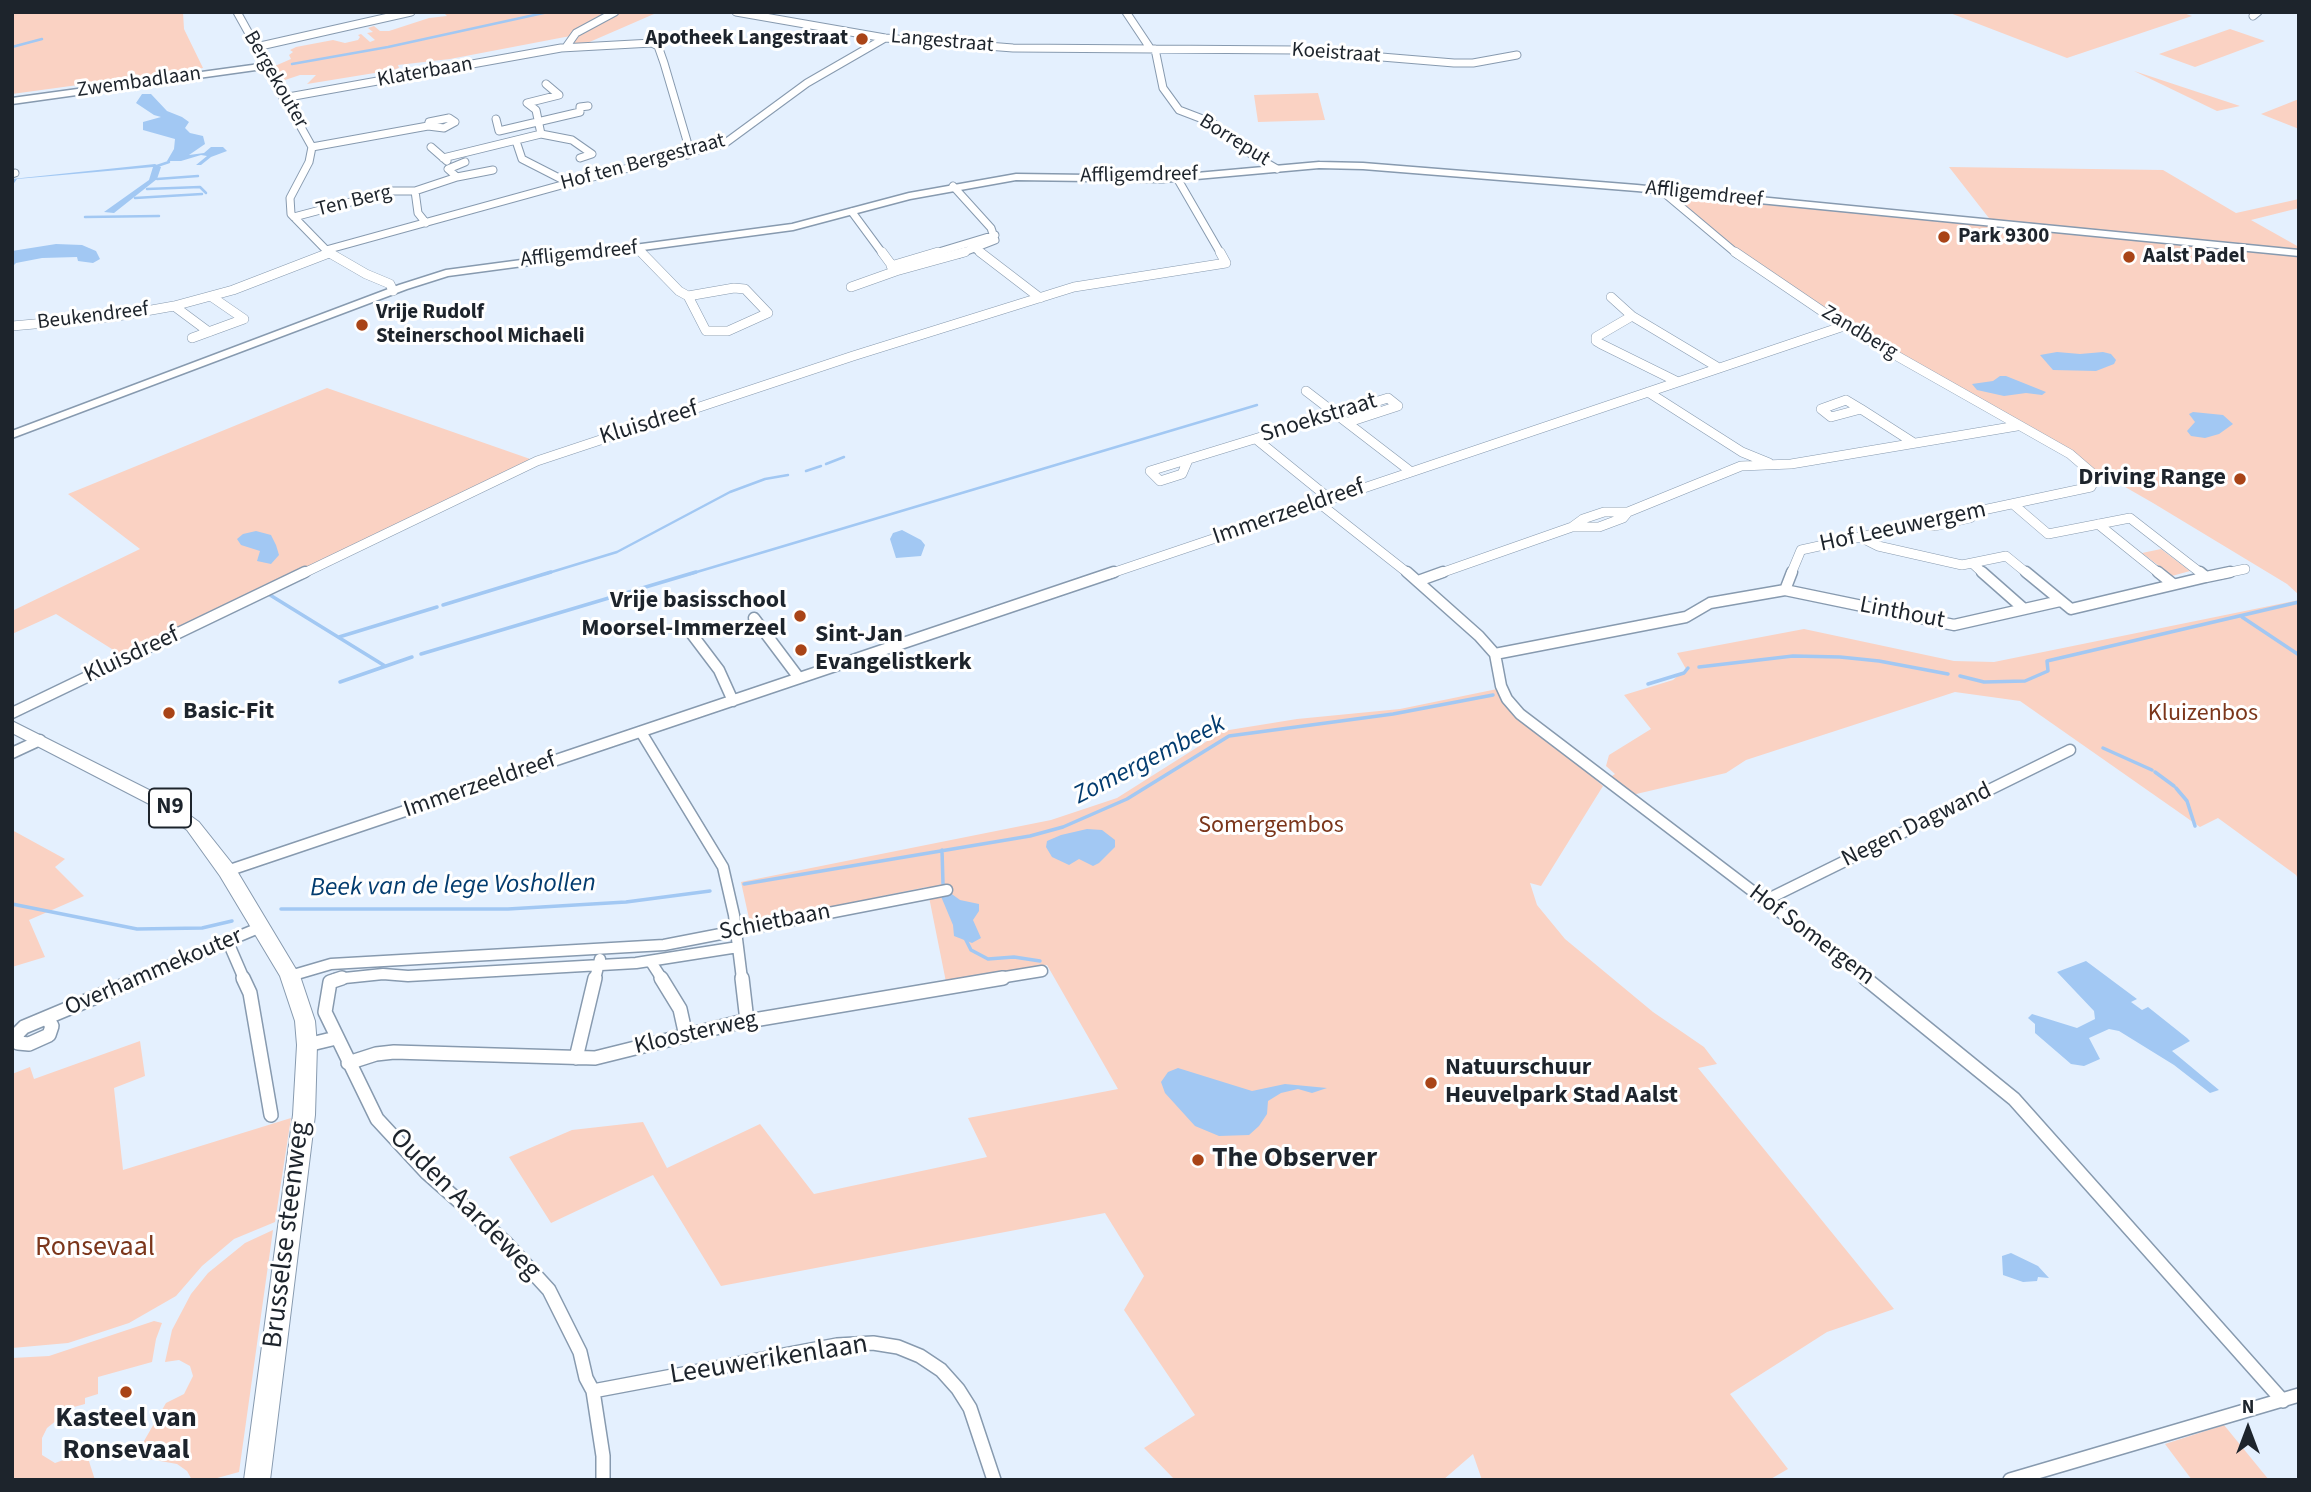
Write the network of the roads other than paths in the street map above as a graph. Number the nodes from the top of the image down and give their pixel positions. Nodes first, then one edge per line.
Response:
1 (237, 12) edge
2 (411, 12) edge
3 (615, 12) edge
4 (736, 12) edge
5 (1126, 12) edge
6 (885, 38) junction
7 (256, 47) junction
8 (566, 47) junction
9 (1152, 49) junction
10 (1517, 55) dead end
11 (268, 67) junction
12 (546, 84) dead end
13 (283, 98) junction
14 (12, 101) edge
15 (588, 106) dead end
16 (580, 112) junction
17 (496, 119) dead end
18 (537, 121) junction
19 (583, 122) dead end
20 (428, 126) dead end
21 (541, 134) junction
22 (516, 141) junction
23 (688, 141) junction
24 (724, 144) junction
25 (312, 147) junction
26 (430, 147) dead end
27 (687, 155) junction
28 (443, 158) junction
29 (580, 158) dead end
30 (465, 162) dead end
31 (452, 166) junction
32 (1277, 169) junction
33 (493, 170) dead end
34 (457, 177) junction
35 (1177, 178) junction
36 (569, 183) junction
37 (953, 186) junction
38 (415, 191) junction
39 (1662, 191) junction
40 (852, 212) junction
41 (294, 217) junction
42 (426, 223) junction
43 (995, 235) junction
44 (638, 249) junction
45 (976, 249) junction
46 (329, 253) junction
47 (2299, 253) edge
48 (893, 268) junction
49 (852, 287) dead end
50 (393, 290) junction
51 (688, 296) junction
52 (212, 297) junction
53 (1040, 298) junction
54 (1611, 298) dead end
55 (174, 306) junction
56 (1632, 316) junction
57 (12, 326) edge
58 (1844, 326) junction
59 (209, 332) junction
60 (192, 338) dead end
61 (1719, 368) junction
62 (1678, 382) junction
63 (1306, 391) dead end
64 (1648, 392) junction
65 (1861, 409) dead end
66 (1337, 413) junction
67 (1349, 422) junction
68 (2017, 426) junction
69 (12, 435) edge
70 (1256, 439) junction
71 (1914, 443) junction
72 (1742, 452) junction
73 (2070, 454) joint
74 (1188, 460) dead end
75 (1772, 464) junction
76 (1741, 466) junction
77 (1410, 471) junction
78 (1324, 501) junction
79 (2013, 504) junction
80 (2098, 524) junction
81 (1860, 537) junction
82 (1972, 564) junction
83 (2245, 569) dead end
84 (2206, 577) junction
85 (1418, 582) junction
86 (2173, 584) junction
87 (1785, 590) junction
88 (2060, 601) junction
89 (2024, 610) junction
90 (754, 618) dead end
91 (691, 633) dead end
92 (1495, 654) junction
93 (799, 678) junction
94 (733, 701) junction
95 (12, 713) edge
96 (12, 726) edge
97 (642, 732) junction
98 (40, 740) junction
99 (2070, 750) dead end
100 (12, 753) edge
101 (227, 871) junction
102 (942, 890) dead end
103 (1764, 901) junction
104 (261, 927) junction
105 (736, 930) junction
106 (228, 942) junction
107 (738, 947) junction
108 (601, 950) junction
109 (651, 962) junction
110 (598, 966) junction
111 (400, 968) junction
112 (315, 969) junction
113 (1042, 971) dead end
114 (290, 976) junction
115 (330, 982) junction
116 (47, 1018) dead end
117 (747, 1021) junction
118 (686, 1036) junction
119 (336, 1038) junction
120 (307, 1045) junction
121 (576, 1058) junction
122 (348, 1063) junction
123 (271, 1115) dead end
124 (593, 1391) junction
125 (2299, 1395) edge
126 (2283, 1401) junction
127 (257, 1480) edge
128 (603, 1480) edge
129 (994, 1480) edge
130 (2010, 1480) edge

1 - 7 street, Bergekouter
2 - 7 street
3 - 8 street
4 - 6 street, Langestraat
5 - 9 street
6 - 9 street, Langestraat
6 - 24 street, Hof ten Bergestraat
7 - 11 street, Bergekouter
8 - 13 street, Klaterbaan
8 - 23 street, Klaterbaan
9 - 10 street, Koeistraat
9 - 32 street, Borreput
11 - 13 street, Bergekouter
11 - 14 street, Zwembadlaan
12 - 18 street
13 - 25 street, Bergekouter
15 - 16 street
16 - 18 street
16 - 19 street
17 - 18 street
18 - 21 street
20 - 25 street
21 - 22 street
21 - 29 street
22 - 28 street
22 - 36 street
23 - 24 street
23 - 27 street
24 - 27 street, Hof ten Bergestraat
25 - 41 street, Bergekouter
26 - 28 street
27 - 36 street, Hof ten Bergestraat
28 - 31 street
30 - 31 street
31 - 34 street
32 - 35 street, Affligemdreef
32 - 39 street, Affligemdreef
33 - 34 street, Ten Berg
34 - 38 street, Ten Berg
35 - 37 street, Affligemdreef
35 - 53 street, Kluisdreef
36 - 42 street, Hof ten Bergestraat
37 - 40 street, Affligemdreef
37 - 43 street
38 - 41 street, Ten Berg
38 - 42 street, Ten Berg
39 - 47 street, Affligemdreef
39 - 58 street, Zandberg
40 - 44 street, Affligemdreef
40 - 48 street
41 - 46 street
42 - 46 street, Hof ten Bergestraat
43 - 45 street
43 - 48 street
44 - 50 street, Affligemdreef
44 - 51 street
45 - 48 street
45 - 53 street
46 - 50 street
46 - 52 street, Beukendreef
48 - 49 street
50 - 69 street, Affligemdreef
51 - 51 street
52 - 55 street, Beukendreef
52 - 59 street
53 - 95 street, Kluisdreef
54 - 56 street
55 - 57 street, Beukendreef
55 - 59 street, Beukendreef
56 - 61 street
56 - 62 street
58 - 61 street, Immerzeeldreef
58 - 68 street, Zandberg
59 - 60 street
61 - 62 street, Immerzeeldreef
62 - 64 street, Immerzeeldreef
63 - 66 street
64 - 72 street
64 - 77 street, Immerzeeldreef
65 - 71 street
66 - 67 street
66 - 67 street, Snoekstraat
66 - 70 street, Snoekstraat
67 - 77 street
68 - 71 street
68 - 73 street, Zandberg
70 - 74 street, Snoekstraat
70 - 78 street
71 - 75 street
72 - 75 street
72 - 76 street
73 - 79 street, Hof Leeuwergem
75 - 76 street
76 - 85 street
77 - 78 street, Immerzeeldreef
78 - 85 street
78 - 93 street, Immerzeeldreef
79 - 80 street
79 - 81 street, Hof Leeuwergem
80 - 84 street
80 - 86 street
81 - 82 street
81 - 87 street, Hof Leeuwergem
82 - 88 street
82 - 89 street
83 - 84 street, Linthout
84 - 86 street, Linthout
85 - 92 street
86 - 88 street, Linthout
87 - 89 street, Linthout
87 - 92 street
88 - 89 street, Linthout
90 - 93 street
91 - 94 street
92 - 103 street, Hof Somergem
93 - 94 street, Immerzeeldreef
94 - 97 street, Immerzeeldreef
96 - 98 main road, Brusselse steenweg / N9
97 - 101 street, Immerzeeldreef
97 - 105 street
98 - 100 street
98 - 101 main road, Brusselse steenweg / N9
99 - 103 street, Negen Dagwand
101 - 104 main road, Brusselse steenweg / N9
102 - 105 street, Schietbaan
103 - 126 street, Hof Somergem
104 - 106 street, Overhammekouter
104 - 114 main road, Brusselse steenweg / N9
105 - 107 street
105 - 108 street, Schietbaan
106 - 116 street, Overhammekouter
106 - 123 street, Brusselse steenweg
107 - 109 street, Schietbaan
107 - 117 street
108 - 110 street
108 - 111 street, Schietbaan
109 - 110 street, Schietbaan
109 - 118 street
110 - 111 street, Schietbaan
110 - 121 street
111 - 112 street, Schietbaan
111 - 115 street, Schietbaan
112 - 114 street, Schietbaan
112 - 115 street
113 - 117 street, Kloosterweg
114 - 120 main road, Brusselse steenweg / N9
115 - 119 street, Ouden Aardeweg
117 - 118 street, Kloosterweg
118 - 121 street, Kloosterweg
119 - 120 street
119 - 122 street, Ouden Aardeweg
120 - 127 main road, Brusselse steenweg / N9
121 - 122 street, Kloosterweg
122 - 124 street, Ouden Aardeweg
124 - 128 street, Ouden Aardeweg
124 - 129 street, Leeuwerikenlaan
125 - 126 street
126 - 130 street

